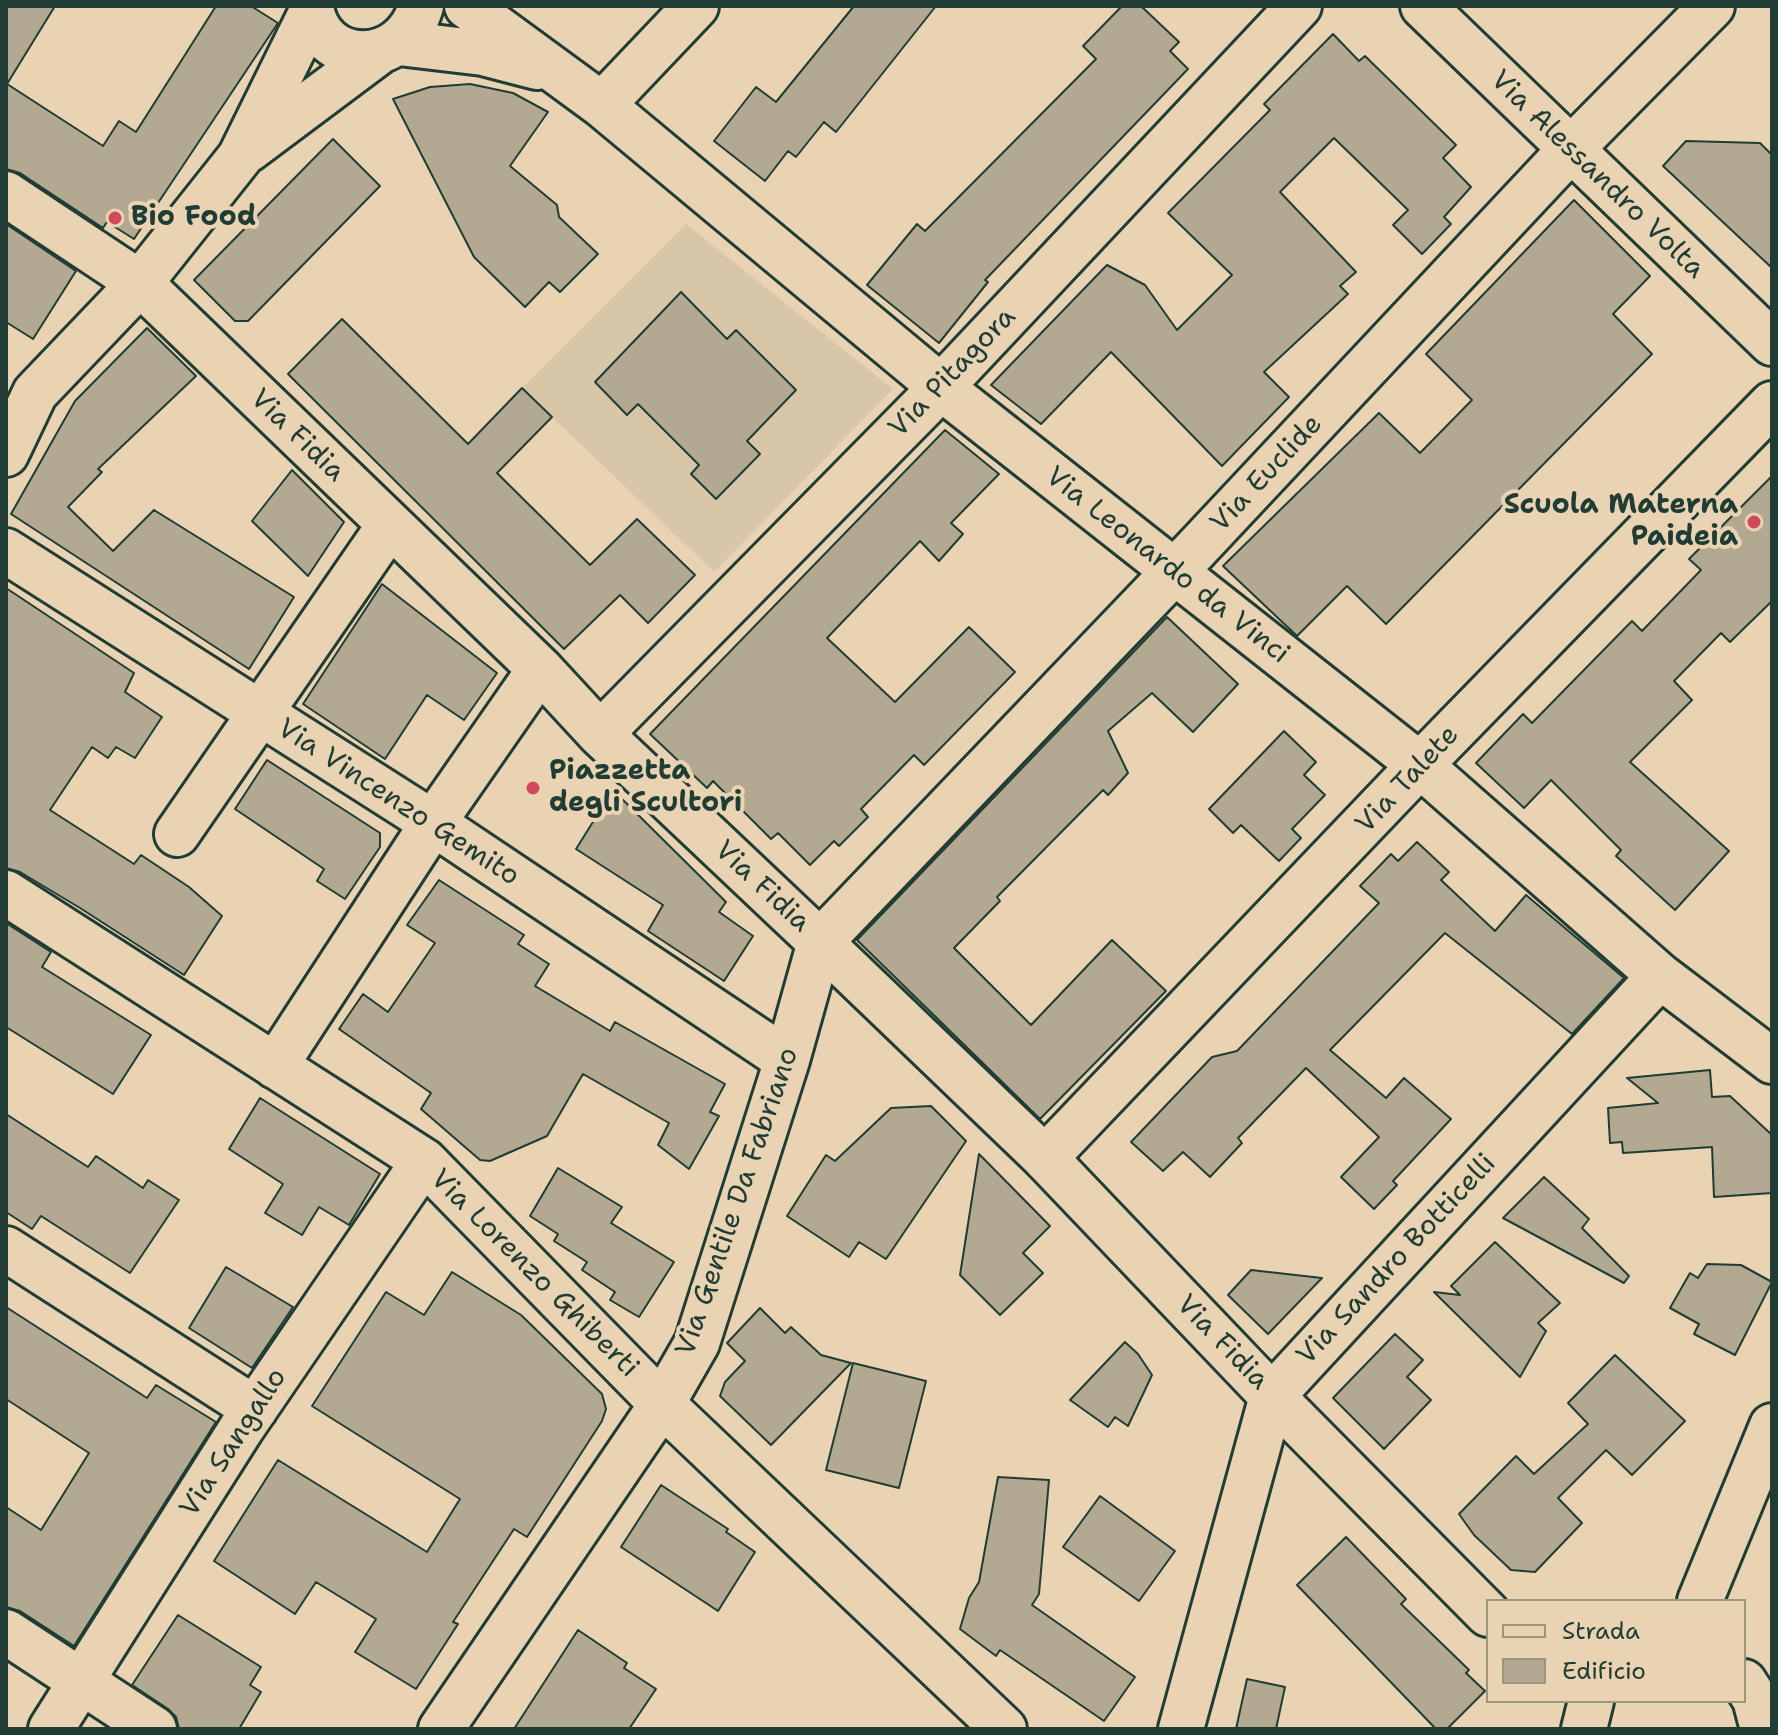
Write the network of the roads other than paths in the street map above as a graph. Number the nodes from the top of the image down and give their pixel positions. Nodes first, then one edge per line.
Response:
1 (421, 6) edge
2 (467, 6) edge
3 (696, 6) edge
4 (1299, 6) edge
5 (1423, 6) edge
6 (1712, 6) edge
7 (312, 8) edge
8 (389, 48) junction
9 (559, 73) junction
10 (602, 105) junction
11 (1570, 150) junction
12 (240, 157) junction
13 (6, 194) edge
14 (140, 283) junction
15 (1772, 343) edge
16 (941, 387) junction
17 (1772, 404) edge
18 (6, 454) edge
19 (389, 526) junction
20 (6, 551) edge
21 (1174, 572) junction
22 (540, 669) junction
23 (259, 712) junction
24 (600, 734) junction
25 (1420, 765) junction
26 (433, 823) junction
27 (177, 834) dead end
28 (6, 893) edge
29 (820, 942) junction
30 (1660, 976) junction
31 (787, 1060) junction
32 (1772, 1061) edge
33 (275, 1066) junction
34 (1045, 1158) junction
35 (424, 1161) junction
36 (6, 1249) edge
37 (1272, 1396) junction
38 (662, 1404) junction
39 (255, 1409) junction
40 (1772, 1426) edge
41 (1701, 1599) edge
42 (1486, 1612) edge
43 (6, 1632) edge
44 (82, 1681) junction
45 (1746, 1685) edge
46 (51, 1729) edge
47 (154, 1729) edge
48 (441, 1729) edge
49 (1004, 1729) edge
50 (1181, 1729) edge
51 (1763, 1729) edge

1 - 8 street
2 - 9 street, Via Leonardo da Vinci
3 - 10 street
4 - 16 street, Via Pitagora
5 - 11 street, Via Alessandro Volta
6 - 11 street, Via Euclide
7 - 8 street, Via Leonardo da Vinci
7 - 12 street
8 - 9 street, Via Leonardo da Vinci
8 - 12 street
9 - 10 street, Via Leonardo da Vinci
10 - 16 street, Via Leonardo da Vinci
11 - 15 street, Via Alessandro Volta
11 - 21 street, Via Euclide
12 - 14 street
13 - 14 street, Via Fidia
14 - 18 street
14 - 19 street, Via Fidia
16 - 21 street, Via Leonardo da Vinci
16 - 24 street, Via Pitagora
17 - 25 street, Via Talete
19 - 22 street, Via Fidia
19 - 23 street
20 - 23 street, Via Vincenzo Gemito
21 - 25 street, Via Leonardo da Vinci
21 - 29 street, Via Euclide
22 - 24 street, Via Fidia
22 - 26 street
23 - 26 street, Via Vincenzo Gemito
23 - 27 street
24 - 29 street, Via Fidia
25 - 30 street, Via Leonardo da Vinci
25 - 34 street, Via Talete
26 - 31 street, Via Vincenzo Gemito
26 - 33 street
28 - 33 street, Via Lorenzo Ghiberti
29 - 31 street, Via Gentile Da Fabriano
29 - 34 street, Via Fidia
30 - 32 street, Via Leonardo da Vinci
30 - 37 street, Via Sandro Botticelli
31 - 38 street, Via Gentile Da Fabriano
33 - 35 street, Via Lorenzo Ghiberti
34 - 37 street, Via Fidia
35 - 38 street, Via Lorenzo Ghiberti
35 - 39 street, Via Sangallo
36 - 39 street
37 - 42 street, Via Fidia
37 - 50 street, Via Sandro Botticelli
38 - 48 street, Via Gentile Da Fabriano
38 - 49 street, Via Lorenzo Ghiberti
39 - 44 street, Via Sangallo
40 - 41 street
43 - 44 street
44 - 46 street, Via Sangallo
44 - 47 street
45 - 51 street

